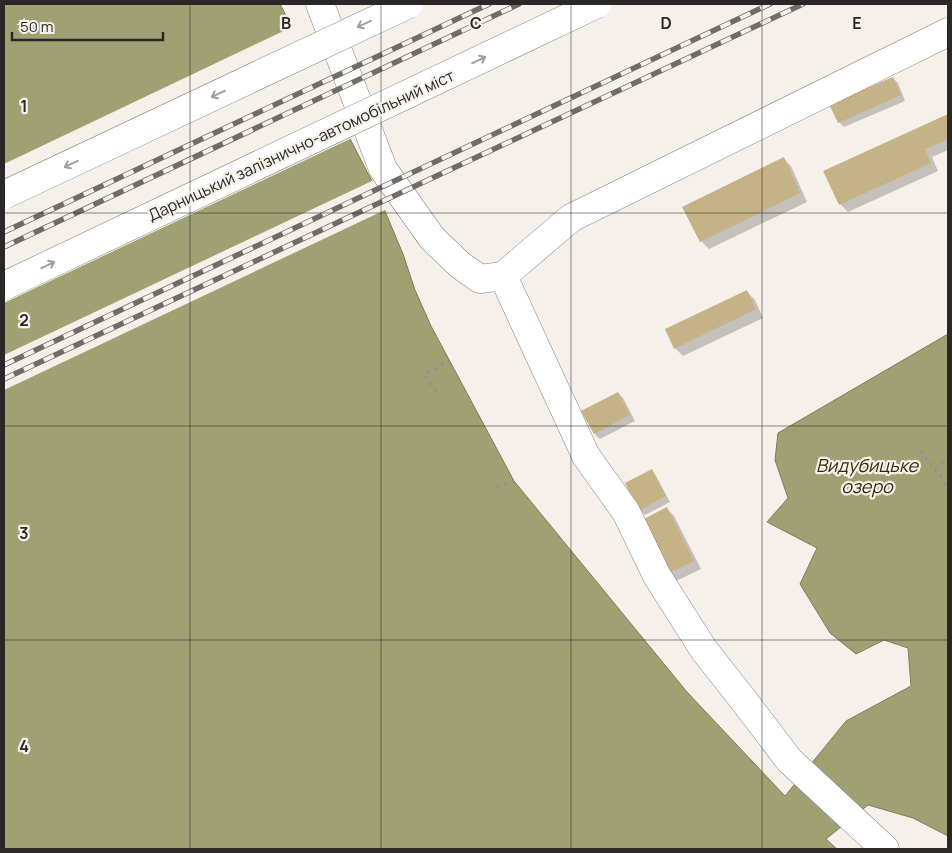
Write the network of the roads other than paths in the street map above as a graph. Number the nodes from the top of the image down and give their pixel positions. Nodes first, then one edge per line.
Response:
1 (320, 4) edge
2 (409, 4) edge
3 (597, 4) edge
4 (948, 32) edge
5 (4, 196) edge
6 (503, 276) junction
7 (4, 286) edge
8 (882, 846) edge

1 - 6 main road
2 -> 5 main road, bridge
7 -> 3 main road, Дарницький залізнично-автомобільний міст, bridge
4 - 6 main road
6 - 8 main road

